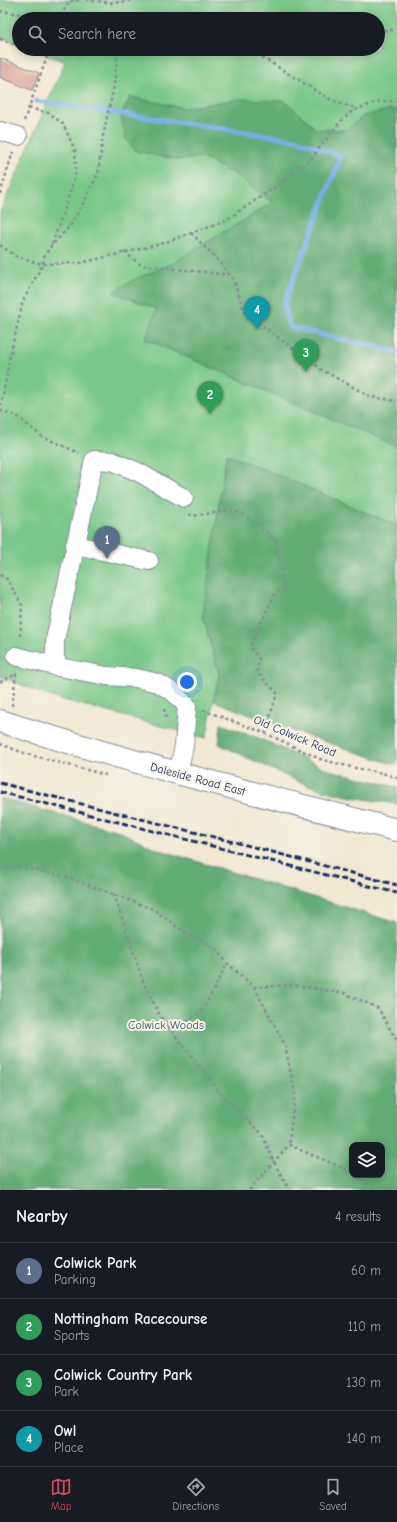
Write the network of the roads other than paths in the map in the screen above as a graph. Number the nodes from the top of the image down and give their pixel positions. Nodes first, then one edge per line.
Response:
1 (0, 132) edge
2 (18, 136) dead end
3 (184, 505) road end
4 (76, 545) junction
5 (150, 561) dead end
6 (16, 656) road end
7 (59, 667) junction
8 (0, 721) edge
9 (178, 774) junction
10 (397, 830) edge

1 - 2 street
3 - 4 street
4 - 5 street
4 - 7 street
6 - 7 street
7 - 9 street
8 - 9 main road, Daleside Road East
9 - 10 main road, Daleside Road East

